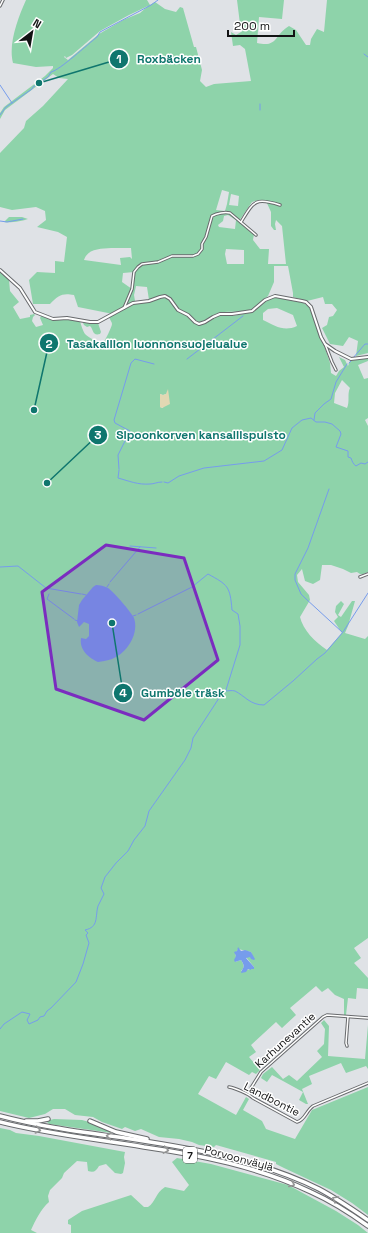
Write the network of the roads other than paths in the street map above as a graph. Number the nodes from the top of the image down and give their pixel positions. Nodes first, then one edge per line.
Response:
1 (3, 0) edge
2 (0, 6) edge
3 (280, 205) dead end
4 (241, 222) junction
5 (256, 234) dead end
6 (0, 270) edge
7 (124, 308) junction
8 (325, 344) junction
9 (368, 357) edge
10 (336, 370) dead end
11 (368, 574) edge
12 (360, 577) dead end
13 (348, 1017) junction
14 (368, 1018) edge
15 (347, 1046) dead end
16 (368, 1084) edge
17 (229, 1087) dead end
18 (249, 1094) junction
19 (0, 1116) edge
20 (48, 1118) dead end
21 (19, 1121) junction
22 (90, 1121) dead end
23 (0, 1122) edge
24 (161, 1144) junction
25 (368, 1220) edge
26 (368, 1226) edge

1 - 2 street
3 - 4 street
4 - 5 street
4 - 7 street
6 - 7 street
7 - 8 street
8 - 9 street
8 - 10 street
11 - 12 street
13 - 14 street, Karhunevantie
13 - 15 street
13 - 18 street, Karhunevantie
16 - 18 street, Landbontie
17 - 18 street, Landbontie
19 - 21 highway, Porvoonväylä / 7
20 - 21 highway
24 -> 21 highway, Porvoonväylä / 7
22 - 24 highway
23 -> 26 highway, Porvoonväylä / 7
25 -> 24 highway, Porvoonväylä / 7

